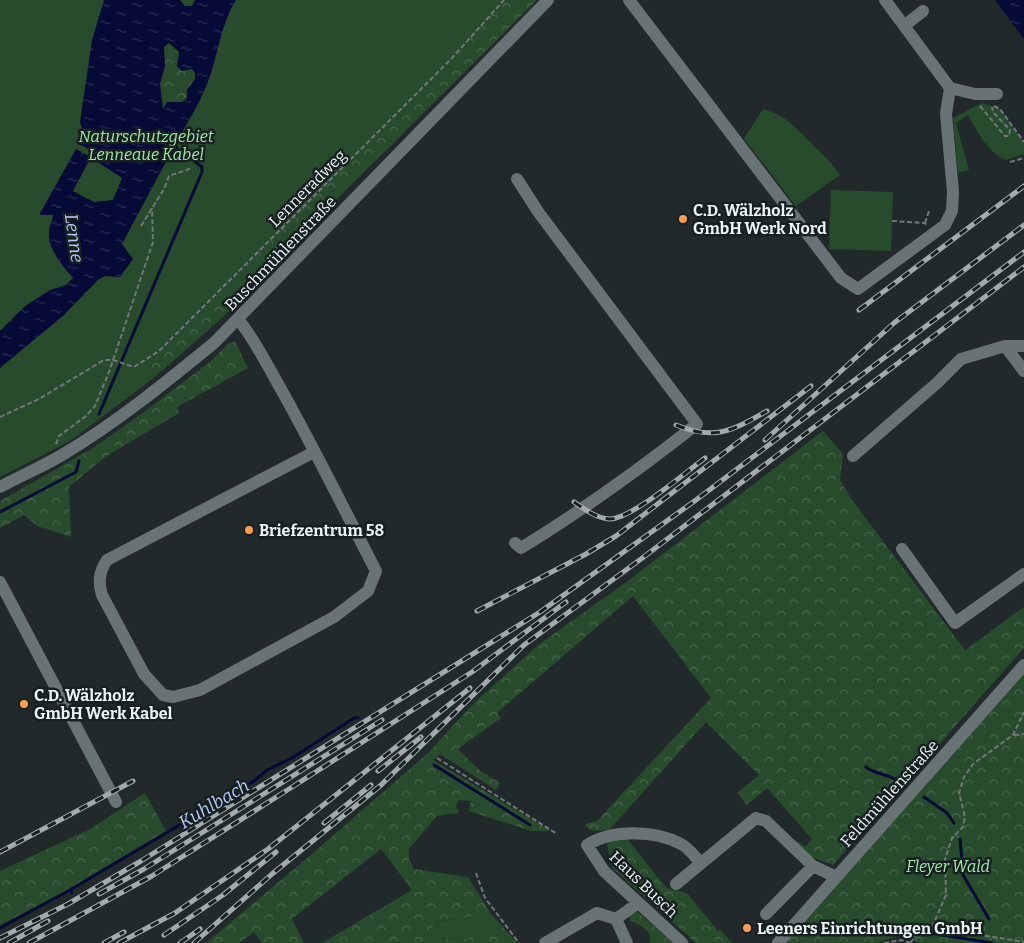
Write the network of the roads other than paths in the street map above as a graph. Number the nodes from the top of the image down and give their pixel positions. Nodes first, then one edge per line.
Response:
1 (548, 0) edge
2 (629, 0) edge
3 (885, 0) edge
4 (922, 11) dead end
5 (904, 26) junction
6 (950, 88) junction
7 (997, 94) dead end
8 (517, 178) dead end
9 (238, 319) junction
10 (1005, 346) junction
11 (1024, 346) edge
12 (1024, 371) edge
13 (314, 452) junction
14 (853, 456) dead end
15 (0, 487) edge
16 (515, 543) dead end
17 (902, 549) dead end
18 (1024, 574) edge
19 (0, 582) edge
20 (1024, 665) edge
21 (116, 802) dead end
22 (701, 863) junction
23 (813, 866) junction
24 (836, 877) junction
25 (676, 884) dead end
26 (638, 903) junction
27 (766, 914) road end
28 (616, 919) junction
29 (779, 942) edge
30 (545, 943) edge
31 (626, 943) edge
32 (682, 943) edge

1 - 9 street, Buschmühlenstraße
2 - 6 street
3 - 5 street
4 - 5 street
5 - 6 street
6 - 7 street
8 - 16 street
9 - 13 street
9 - 15 street, Buschmühlenstraße
10 - 11 street
10 - 12 street
10 - 14 street
13 - 13 street
17 - 18 street
19 - 21 street
20 - 24 street, Feldmühlenstraße
22 - 23 street
22 - 25 street
22 - 26 street, Haus Busch
23 - 24 street
23 - 27 street
24 - 29 street, Feldmühlenstraße
26 - 28 street
26 - 32 street, Haus Busch
28 - 30 street
28 - 31 street

